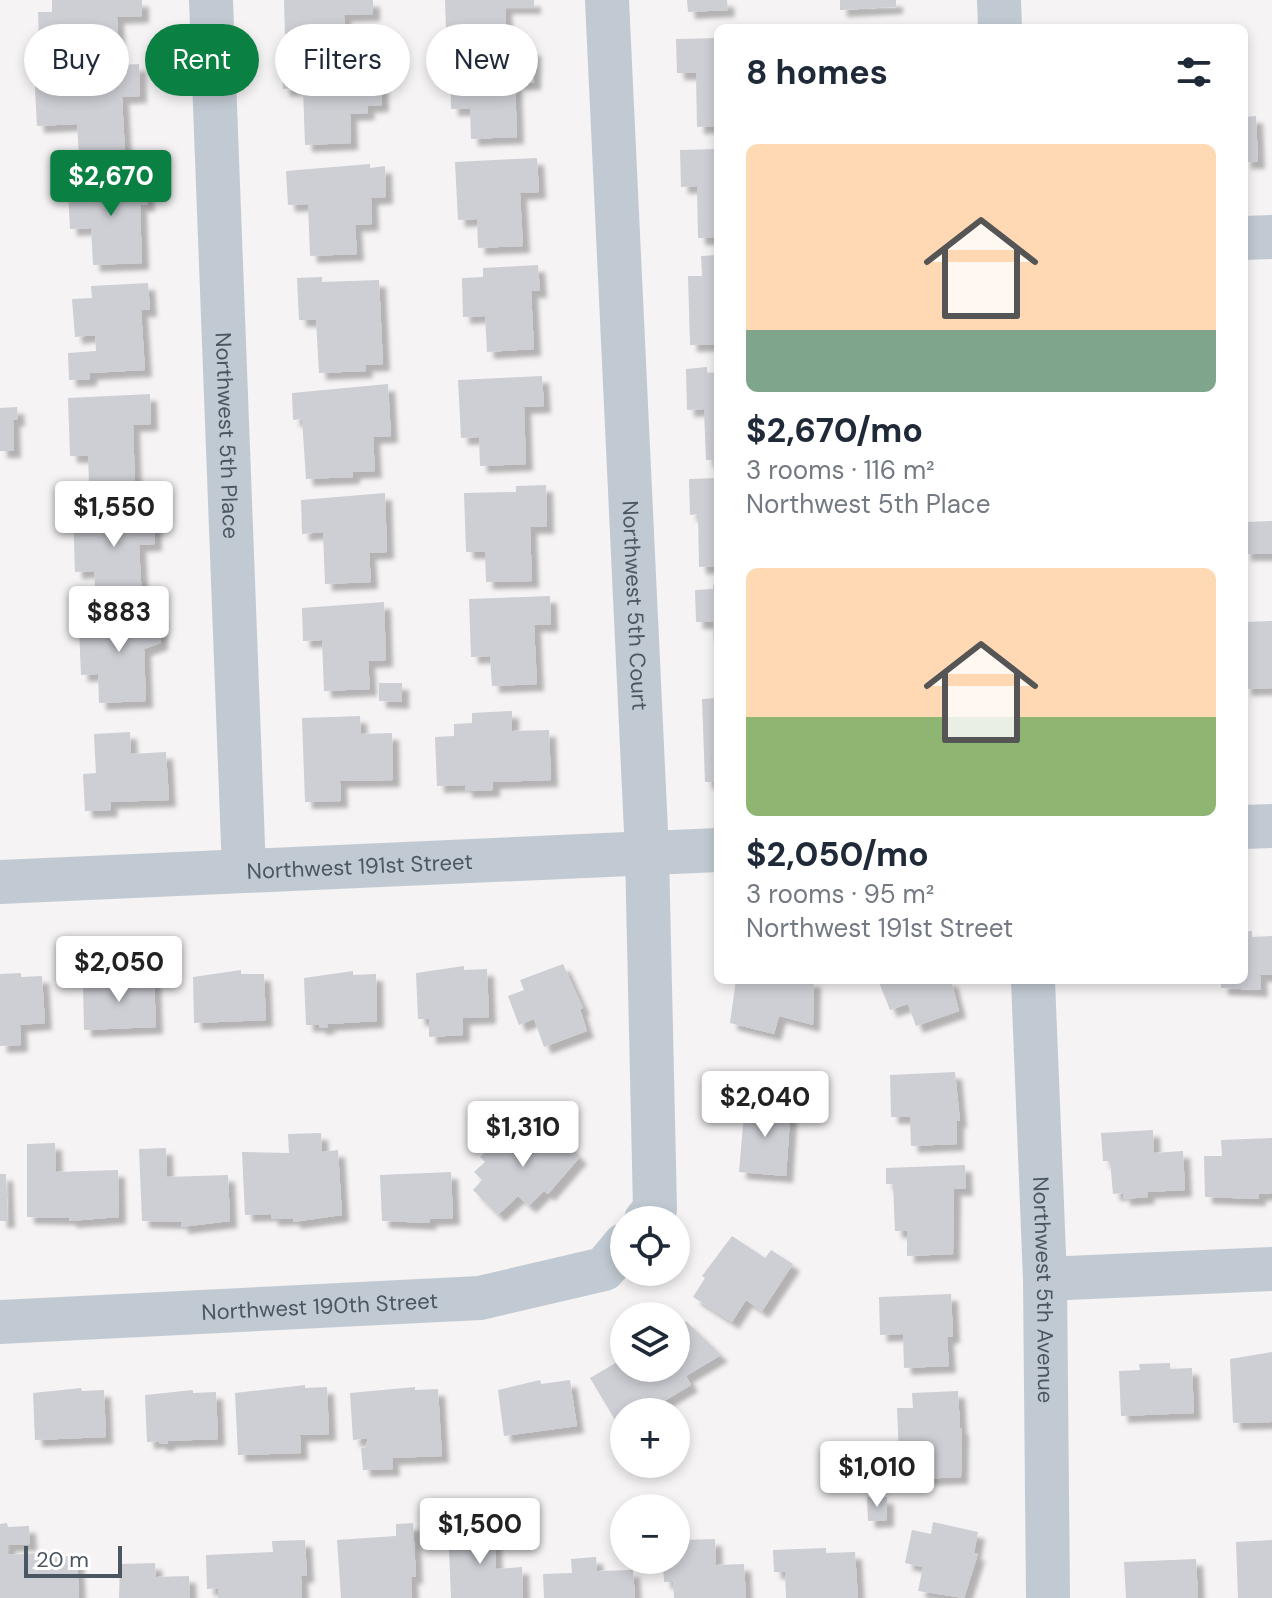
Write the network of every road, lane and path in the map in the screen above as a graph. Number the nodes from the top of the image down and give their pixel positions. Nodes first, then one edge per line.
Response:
1 (211, 0) edge
2 (607, 0) edge
3 (999, 0) edge
4 (1000, 24) edge
5 (1272, 237) edge
6 (1248, 238) edge
7 (1272, 826) edge
8 (1248, 827) edge
9 (714, 850) edge
10 (647, 853) junction
11 (244, 871) junction
12 (0, 882) edge
13 (1033, 984) edge
14 (650, 1206) edge
15 (610, 1262) edge
16 (1272, 1269) edge
17 (1045, 1279) junction
18 (0, 1322) edge
19 (1048, 1598) edge

1 - 11 street, Northwest 5th Place
2 - 10 street, Northwest 5th Court
3 - 4 street
5 - 6 street
7 - 8 street
9 - 10 street, Northwest 191st Street
10 - 11 street, Northwest 191st Street
10 - 14 street, Northwest 5th Court
11 - 12 street, Northwest 191st Street
13 - 17 street, Northwest 5th Avenue
15 - 18 street, Northwest 190th Street
16 - 17 street
17 - 19 street, Northwest 5th Avenue

